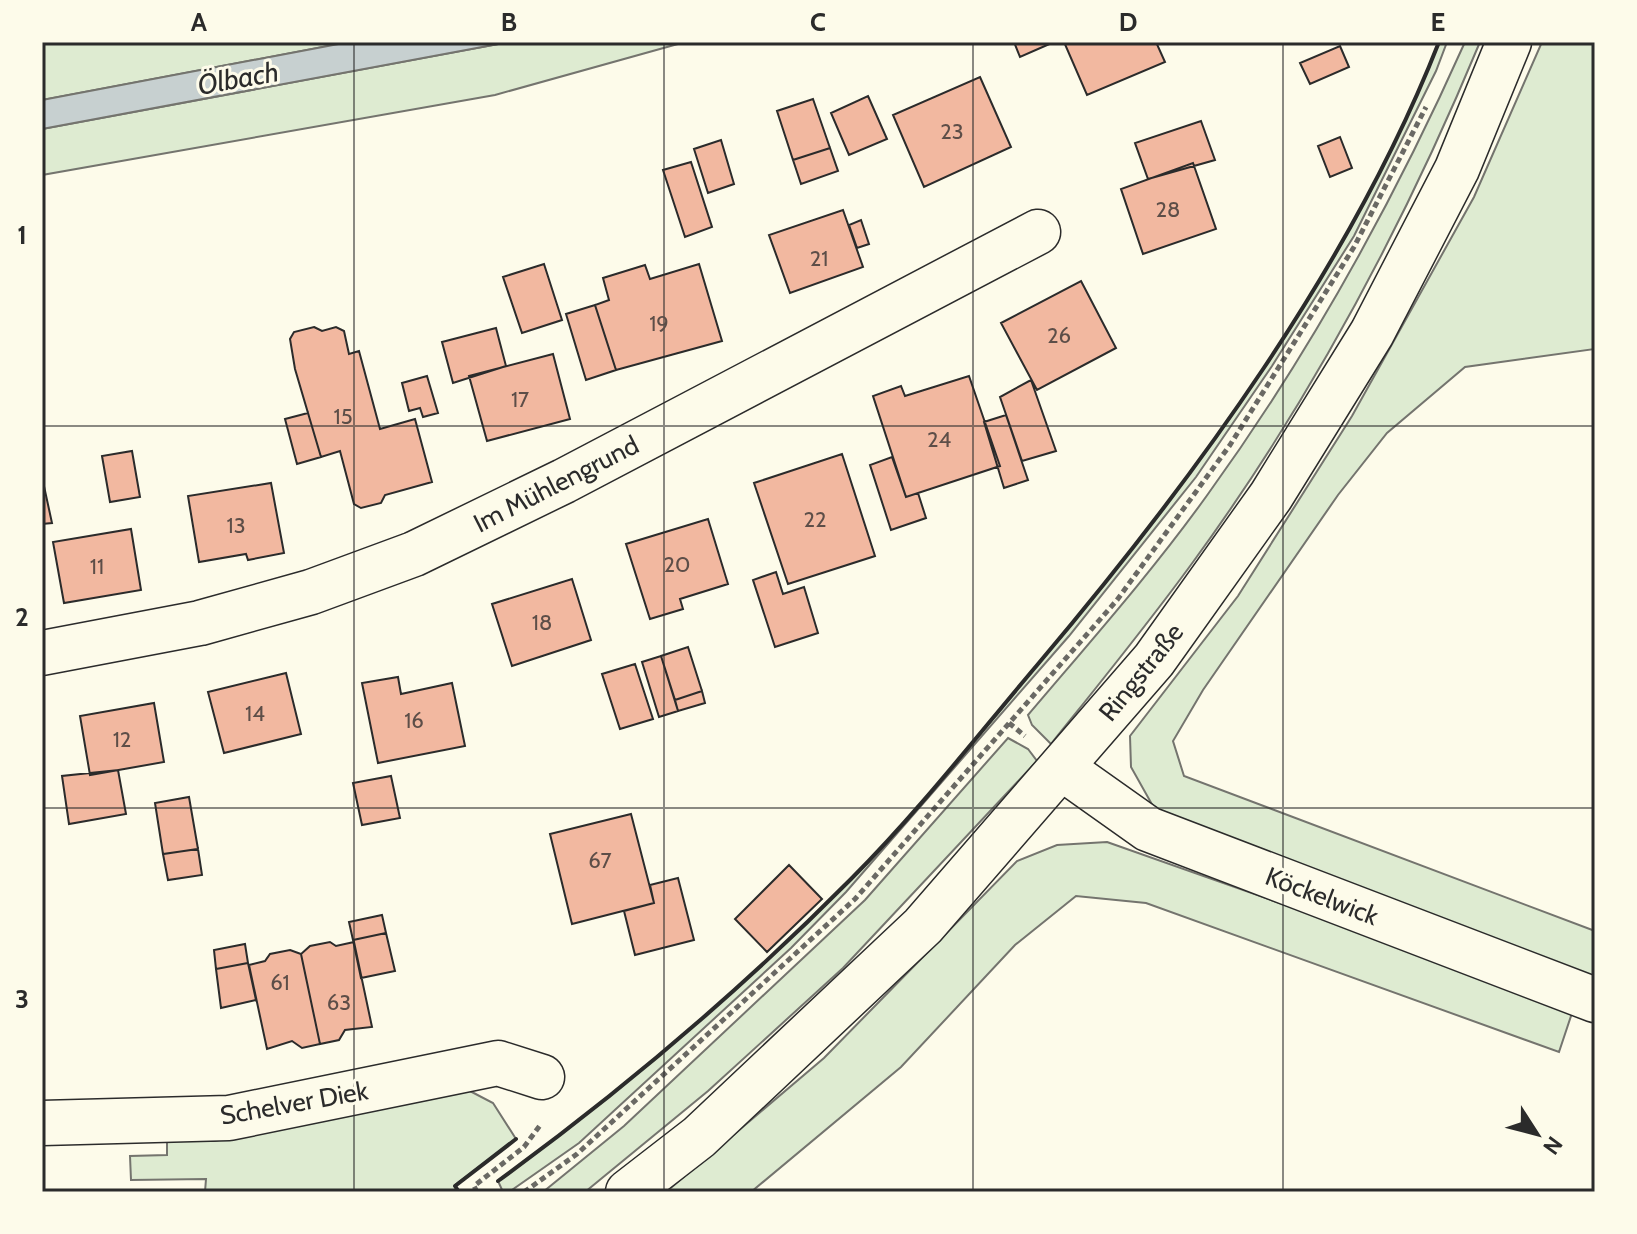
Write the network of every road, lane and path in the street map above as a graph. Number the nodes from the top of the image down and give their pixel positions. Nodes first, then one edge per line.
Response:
1 (1509, 42) edge
2 (1433, 93) dead end
3 (1038, 232) dead end
4 (42, 653) edge
5 (1062, 768) junction
6 (1595, 1000) edge
7 (542, 1077) joint
8 (42, 1123) edge
9 (477, 1192) edge
10 (524, 1192) edge
11 (628, 1192) edge

1 - 5 street, Ringstraße
2 - 10 path
3 - 4 street, Im Mühlengrund
5 - 6 street, Köckelwick
5 - 11 street, Ringstraße
7 - 8 street, Schelver Diek
7 - 9 path

